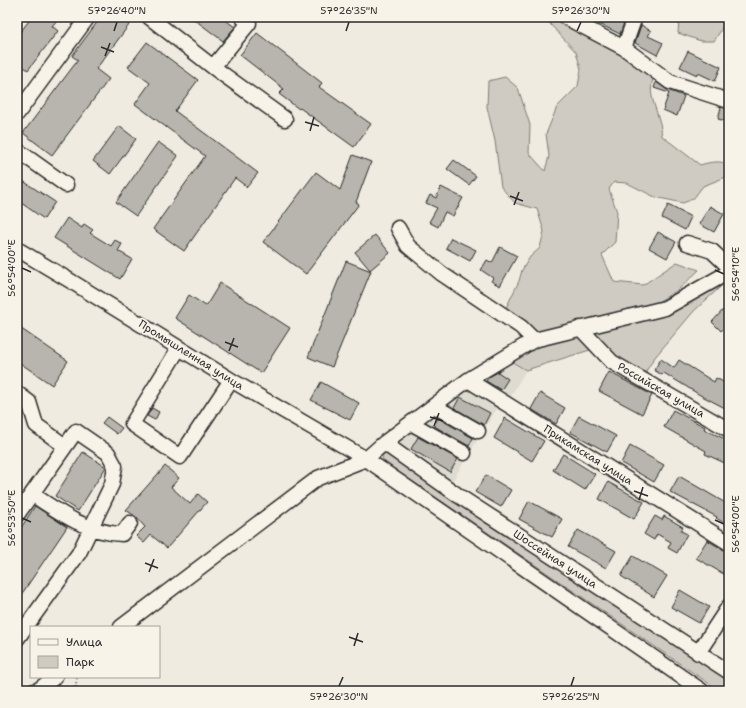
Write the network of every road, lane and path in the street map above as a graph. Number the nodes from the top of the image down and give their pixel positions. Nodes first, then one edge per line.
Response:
1 (88, 17) edge
2 (149, 17) edge
3 (242, 17) edge
4 (565, 17) edge
5 (635, 17) edge
6 (624, 48) junction
7 (213, 67) junction
8 (729, 101) edge
9 (17, 114) edge
10 (285, 119) dead end
11 (17, 150) edge
12 (66, 185) dead end
13 (398, 228) dead end
14 (687, 243) dead end
15 (17, 249) edge
16 (729, 266) edge
17 (729, 272) edge
18 (580, 328) junction
19 (534, 340) junction
20 (179, 348) junction
21 (231, 380) junction
22 (468, 380) junction
23 (17, 393) edge
24 (434, 406) junction
25 (411, 423) junction
26 (729, 430) edge
27 (478, 432) dead end
28 (386, 442) junction
29 (65, 446) junction
30 (464, 453) dead end
31 (366, 460) junction
32 (446, 477) dead end
33 (32, 494) junction
34 (17, 515) edge
35 (130, 523) dead end
36 (91, 529) junction
37 (729, 543) edge
38 (729, 606) edge
39 (122, 626) edge
40 (17, 638) edge
41 (698, 653) junction
42 (729, 672) edge
43 (54, 678) edge
44 (77, 678) edge
45 (34, 691) edge
46 (75, 691) edge
47 (702, 691) edge

1 - 9 street
2 - 7 street
3 - 7 street
4 - 6 street
5 - 6 street
6 - 8 street
7 - 10 street
11 - 12 street
13 - 19 street
14 - 16 street
15 - 20 street, Промышленная улица
17 - 18 street
18 - 19 street
18 - 26 street, Российская улица
19 - 22 street
20 - 21 street, Промышленная улица
20 - 21 street
21 - 31 street, Промышленная улица
22 - 24 street
22 - 37 street, Прикамская улица
23 - 29 street
24 - 25 street
24 - 27 street
25 - 28 street
25 - 30 street
28 - 31 street
28 - 32 street
28 - 41 street, Шоссейная улица
29 - 33 street
29 - 36 street
31 - 39 street
31 - 47 street
33 - 34 street
33 - 36 street
35 - 36 street
36 - 40 street
38 - 41 street
41 - 42 street, Шоссейная улица
43 - 45 street
44 - 46 path

